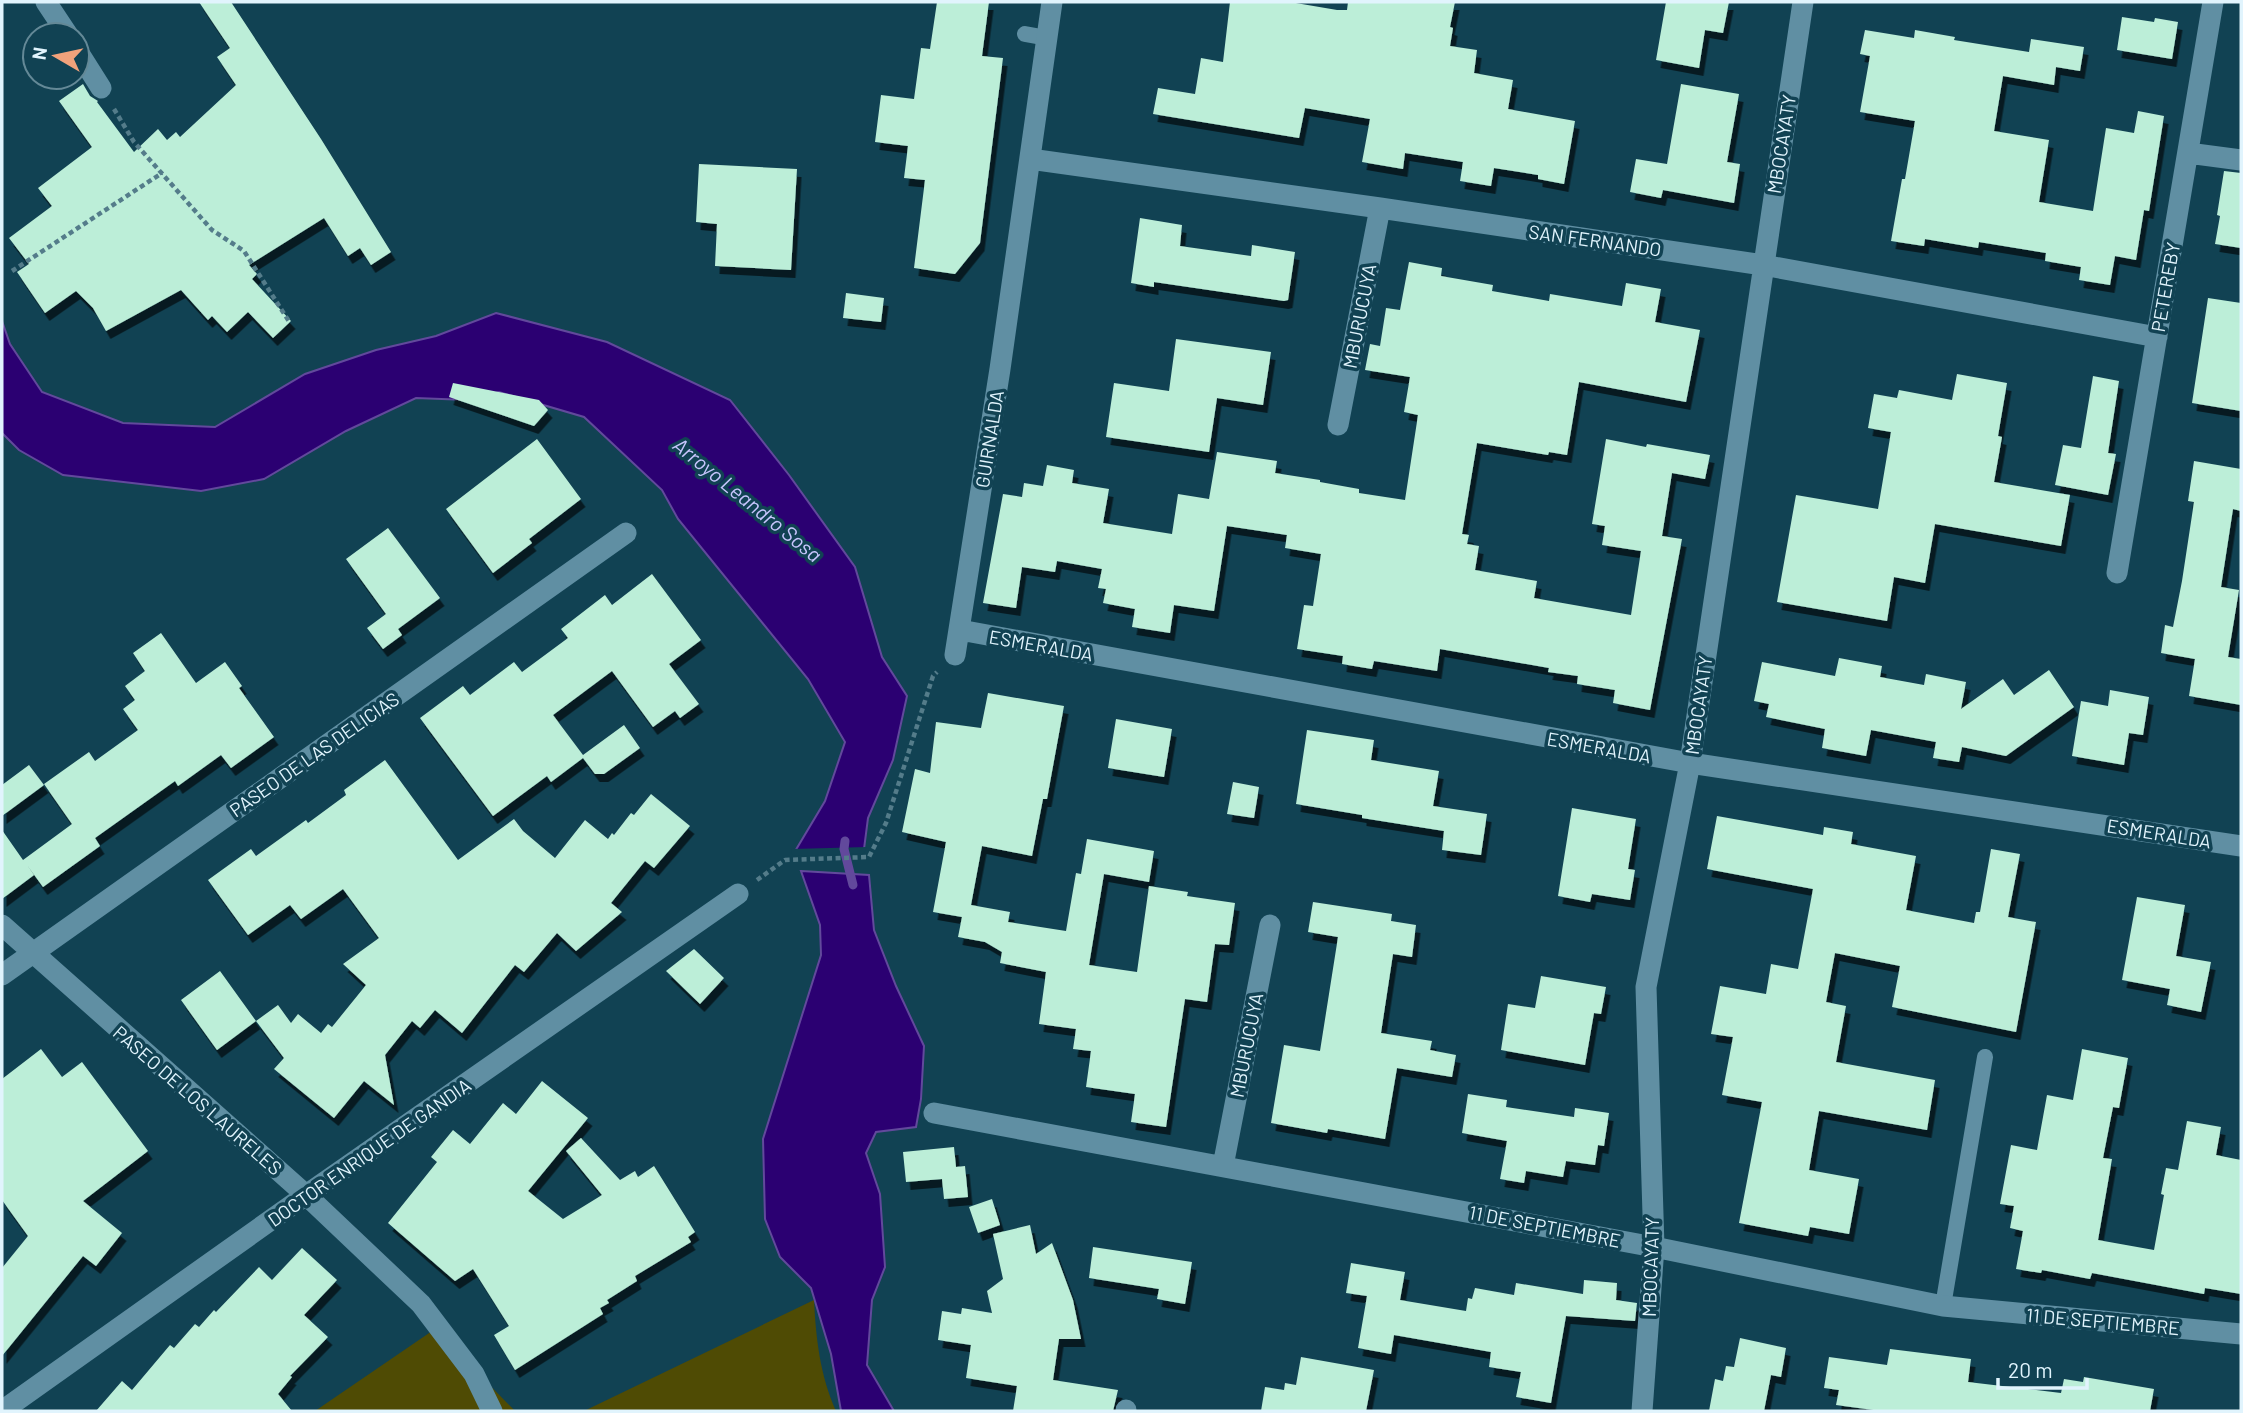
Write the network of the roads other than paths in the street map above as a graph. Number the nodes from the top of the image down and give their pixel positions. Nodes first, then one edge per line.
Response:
1 (46, 2) edge
2 (1052, 2) edge
3 (1803, 2) edge
4 (2213, 2) edge
5 (59, 21) edge
6 (1025, 34) dead end
7 (1047, 38) junction
8 (91, 72) edge
9 (101, 88) road end
10 (2188, 153) junction
11 (1030, 159) junction
12 (2241, 160) edge
13 (1380, 208) junction
14 (1763, 265) junction
15 (2157, 337) junction
16 (1338, 425) dead end
17 (626, 533) dead end
18 (2117, 573) dead end
19 (960, 630) junction
20 (955, 654) road end
21 (1690, 763) junction
22 (2241, 846) edge
23 (738, 894) road end
24 (2, 925) edge
25 (1269, 925) dead end
26 (32, 953) junction
27 (2, 975) edge
28 (1985, 1057) dead end
29 (934, 1113) dead end
30 (1223, 1166) junction
31 (306, 1195) junction
32 (1654, 1247) junction
33 (1943, 1306) junction
34 (2241, 1334) edge
35 (2, 1411) edge
36 (492, 1411) edge
37 (1642, 1411) edge

1 - 5 street
2 - 7 street, GUIRNALDA
3 - 14 street, MBOCAYATY
4 - 10 street, PETEREBY
6 - 7 lane
7 - 11 street, GUIRNALDA
8 - 9 street
10 - 12 street
10 - 15 street, PETEREBY
11 - 13 street, SAN FERNANDO
11 - 19 street, GUIRNALDA
13 - 14 street, SAN FERNANDO
13 - 16 street, MBURUCUYA
14 - 15 street, SAN FERNANDO
14 - 21 street, MBOCAYATY
15 - 18 street, PETEREBY
17 - 26 street, PASEO DE LAS DELICIAS
19 - 20 street, GUIRNALDA
19 - 21 street, ESMERALDA
21 - 22 street, ESMERALDA
21 - 32 street, MBOCAYATY
23 - 31 street, DOCTOR ENRIQUE DE GANDIA
24 - 26 street, PASEO DE LOS LAURELES
25 - 30 street, MBURUCUYA
26 - 27 street, PASEO DE LAS DELICIAS
26 - 31 street, PASEO DE LOS LAURELES
28 - 33 lane
29 - 30 street, 11 DE SEPTIEMBRE
30 - 32 street, 11 DE SEPTIEMBRE
31 - 35 street, DOCTOR ENRIQUE DE GANDIA
31 - 36 street, PASEO DE LOS LAURELES
32 - 33 street, 11 DE SEPTIEMBRE
32 - 37 street, MBOCAYATY
33 - 34 street, 11 DE SEPTIEMBRE

